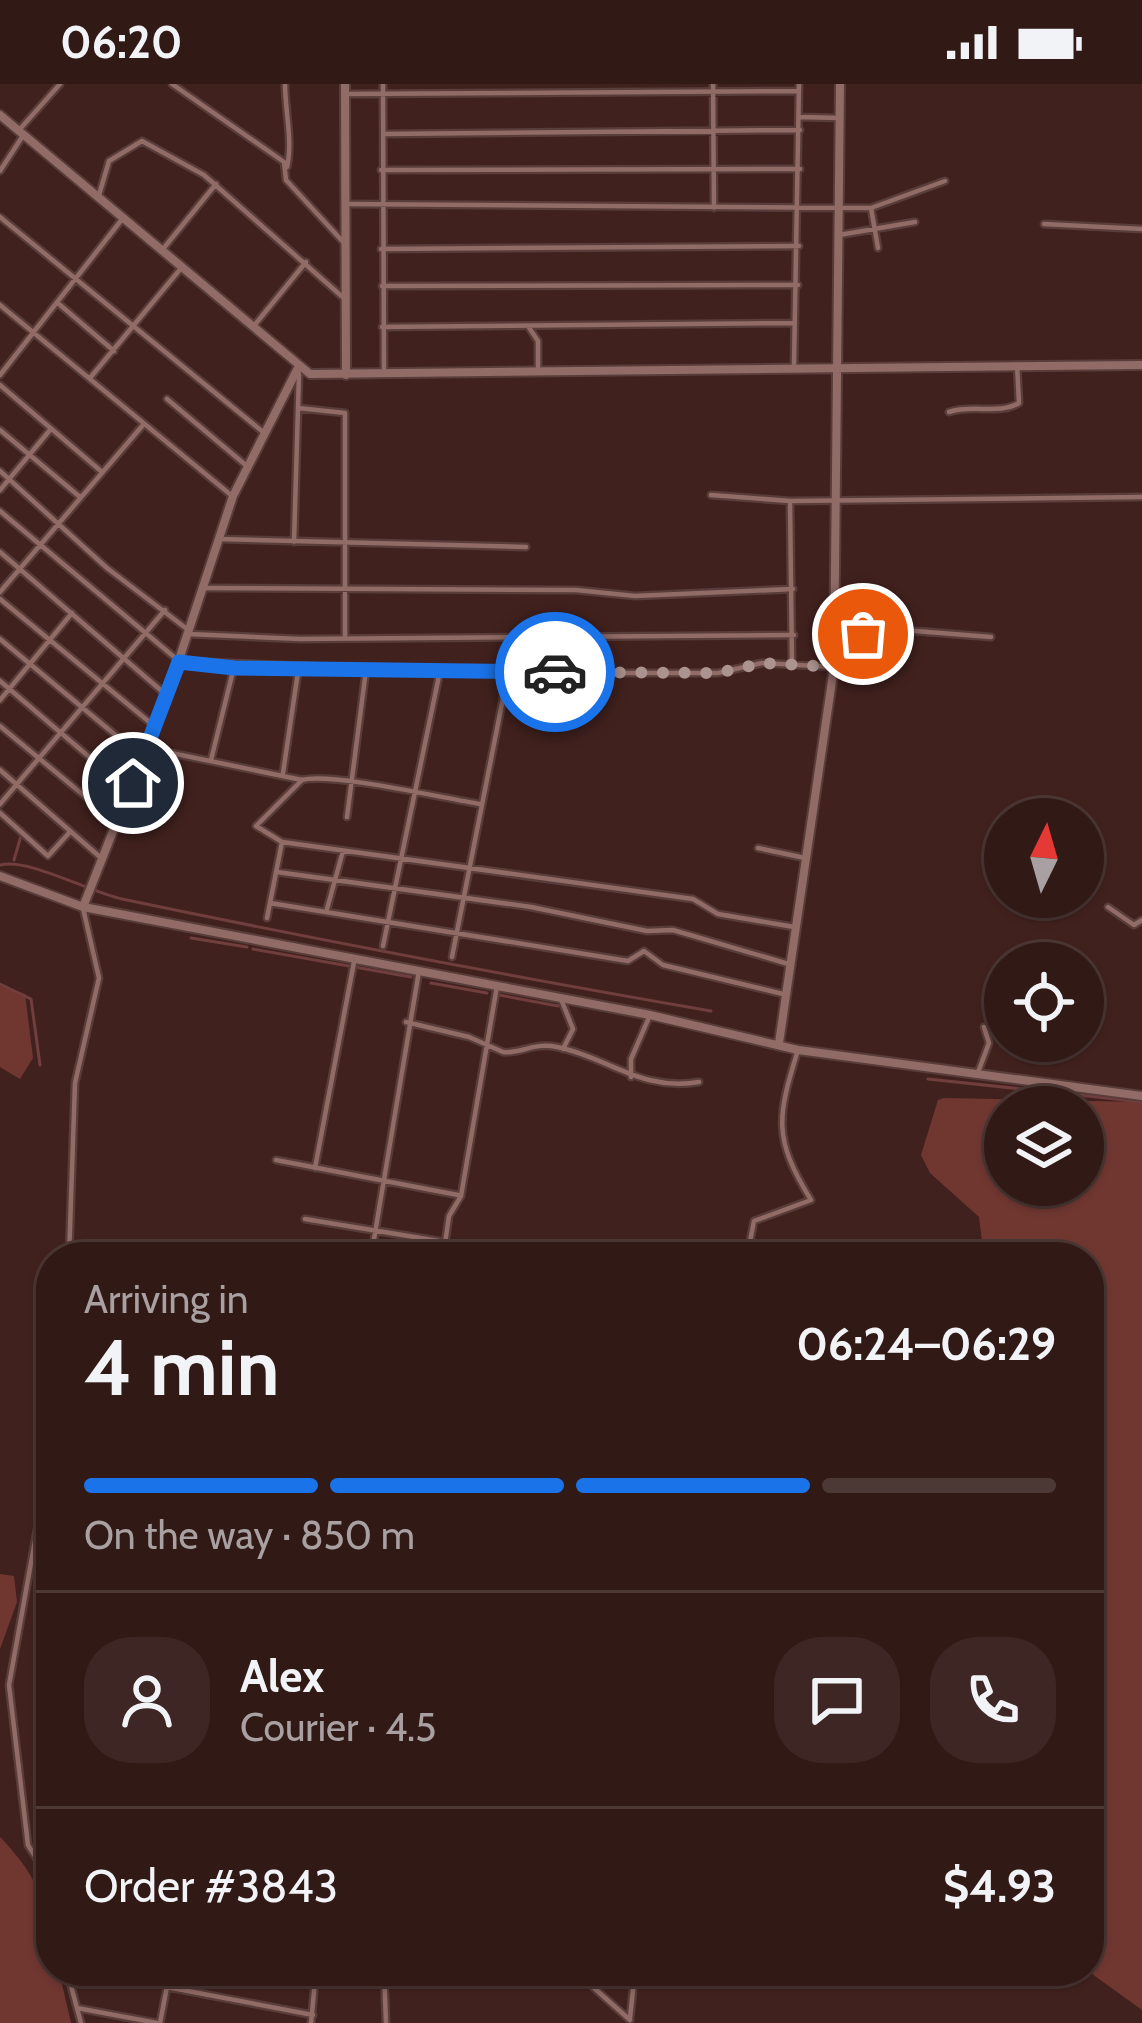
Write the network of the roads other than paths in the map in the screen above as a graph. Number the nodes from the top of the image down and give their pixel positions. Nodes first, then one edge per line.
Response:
1 (60, 84) edge
2 (172, 84) edge
3 (285, 84) edge
4 (383, 84) edge
5 (713, 84) edge
6 (840, 84) edge
7 (799, 87) edge
8 (345, 89) edge
9 (713, 93) junction
10 (384, 94) junction
11 (0, 115) edge
12 (800, 117) junction
13 (840, 118) junction
14 (800, 130) junction
15 (714, 131) junction
16 (22, 132) junction
17 (384, 134) junction
18 (714, 168) junction
19 (800, 169) junction
20 (381, 170) junction
21 (0, 171) edge
22 (286, 179) junction
23 (945, 181) dead end
24 (215, 184) junction
25 (99, 197) junction
26 (345, 204) junction
27 (800, 205) junction
28 (379, 207) junction
29 (714, 208) junction
30 (838, 208) junction
31 (871, 208) junction
32 (0, 217) edge
33 (123, 218) junction
34 (915, 222) dead end
35 (1044, 224) dead end
36 (878, 228) junction
37 (1142, 229) edge
38 (838, 235) junction
39 (346, 245) junction
40 (799, 246) junction
41 (878, 248) dead end
42 (164, 249) junction
43 (381, 249) junction
44 (306, 262) junction
45 (183, 266) junction
46 (77, 278) junction
47 (798, 285) junction
48 (382, 286) junction
49 (346, 300) junction
50 (0, 304) edge
51 (59, 304) junction
52 (795, 323) junction
53 (135, 325) junction
54 (527, 326) junction
55 (253, 327) junction
56 (382, 327) junction
57 (33, 332) junction
58 (114, 351) junction
59 (1017, 365) junction
60 (1142, 365) edge
61 (298, 366) junction
62 (794, 368) junction
63 (840, 368) junction
64 (538, 371) junction
65 (384, 374) junction
66 (0, 375) edge
67 (346, 375) junction
68 (90, 378) junction
69 (0, 385) edge
70 (167, 399) dead end
71 (298, 408) junction
72 (949, 412) dead end
73 (143, 424) junction
74 (51, 429) junction
75 (0, 430) edge
76 (262, 432) junction
77 (29, 455) junction
78 (248, 467) junction
79 (0, 471) edge
80 (102, 472) junction
81 (10, 479) junction
82 (0, 490) edge
83 (711, 494) dead end
84 (233, 496) junction
85 (80, 497) junction
86 (1142, 497) edge
87 (835, 500) junction
88 (790, 501) junction
89 (0, 511) edge
90 (60, 520) junction
91 (219, 539) junction
92 (294, 542) junction
93 (345, 544) junction
94 (40, 545) junction
95 (526, 547) dead end
96 (0, 552) edge
97 (20, 569) junction
98 (203, 588) junction
99 (793, 589) junction
100 (345, 590) junction
101 (0, 596) edge
102 (165, 610) junction
103 (72, 613) junction
104 (189, 632) junction
105 (145, 634) junction
106 (794, 635) junction
107 (345, 638) junction
108 (991, 638) dead end
109 (0, 639) edge
110 (49, 640) junction
111 (836, 640) junction
112 (125, 659) junction
113 (179, 662) junction
114 (30, 664) junction
115 (792, 664) junction
116 (834, 667) junction
117 (234, 668) junction
118 (298, 669) junction
119 (365, 670) junction
120 (440, 671) junction
121 (508, 673) junction
122 (0, 681) edge
123 (104, 685) junction
124 (8, 690) junction
125 (167, 695) junction
126 (0, 700) edge
127 (83, 708) junction
128 (0, 726) edge
129 (155, 727) junction
130 (61, 734) junction
131 (147, 748) junction
132 (143, 758) junction
133 (40, 759) junction
134 (211, 760) junction
135 (0, 770) edge
136 (283, 773) junction
137 (302, 780) junction
138 (352, 783) junction
139 (17, 784) junction
140 (130, 790) junction
141 (414, 796) junction
142 (0, 804) edge
143 (480, 804) junction
144 (0, 813) edge
145 (347, 817) dead end
146 (116, 822) junction
147 (70, 831) junction
148 (282, 842) junction
149 (758, 848) dead end
150 (343, 851) junction
151 (100, 857) junction
152 (404, 860) junction
153 (807, 860) junction
154 (470, 870) junction
155 (277, 872) junction
156 (0, 875) edge
157 (334, 879) junction
158 (396, 889) junction
159 (463, 901) junction
160 (270, 903) junction
161 (83, 907) junction
162 (1108, 908) dead end
163 (326, 910) junction
164 (267, 918) dead end
165 (1142, 920) edge
166 (390, 921) junction
167 (797, 928) junction
168 (456, 934) junction
169 (383, 946) dead end
170 (452, 957) dead end
171 (355, 958) junction
172 (793, 965) junction
173 (419, 971) junction
174 (497, 986) junction
175 (788, 995) junction
176 (560, 999) junction
177 (650, 1015) junction
178 (409, 1023) junction
179 (779, 1043) junction
180 (484, 1046) junction
181 (563, 1049) junction
182 (798, 1050) junction
183 (984, 1056) edge
184 (977, 1075) junction
185 (632, 1079) junction
186 (699, 1082) dead end
187 (1142, 1096) edge
188 (276, 1160) dead end
189 (315, 1168) junction
190 (386, 1183) junction
191 (461, 1196) junction
192 (305, 1220) dead end
193 (378, 1230) junction
194 (70, 1242) edge
195 (375, 1242) edge
196 (445, 1242) joint
197 (750, 1242) edge
198 (36, 1535) edge
199 (36, 1858) edge
200 (71, 1986) edge
201 (315, 1986) edge
202 (385, 1986) edge
203 (591, 1986) edge
204 (634, 1986) edge
205 (167, 1988) joint
206 (77, 2008) junction
207 (312, 2019) edge
208 (630, 2022) edge
209 (81, 2023) edge
210 (159, 2023) edge
211 (386, 2023) edge

1 - 16 street
2 - 22 street
3 - 22 street
4 - 10 street
5 - 9 street
6 - 13 street
7 - 9 street
7 - 12 street
8 - 10 street
8 - 26 street
9 - 10 street
9 - 15 street
10 - 17 street
11 - 16 street
12 - 13 street
12 - 14 street
13 - 30 street
14 - 15 street
14 - 19 street
15 - 17 street
15 - 18 street
16 - 21 street
16 - 25 street
17 - 20 street
18 - 19 street
18 - 20 street
18 - 29 street
19 - 27 street
20 - 28 street
22 - 39 street
23 - 31 street
24 - 25 street
24 - 42 street
24 - 44 street
25 - 33 street
26 - 28 street
26 - 39 street
27 - 29 street
27 - 30 street
27 - 40 street
28 - 29 street
28 - 43 street
30 - 31 street
30 - 38 street
31 - 36 street
32 - 46 street
33 - 42 street
33 - 46 street
34 - 36 street
35 - 37 street
36 - 38 street
36 - 41 street
38 - 63 street
39 - 49 street
40 - 43 street
40 - 47 street
42 - 45 street
43 - 48 street
44 - 49 street
44 - 55 street
45 - 53 street
45 - 55 street
46 - 51 street
46 - 53 street
47 - 48 street
47 - 52 street
48 - 56 street
49 - 67 street
50 - 57 street
51 - 57 street
51 - 58 street
52 - 54 street
52 - 62 street
53 - 58 street
53 - 76 street
54 - 56 street
54 - 64 street
55 - 61 street
56 - 65 street
57 - 66 street
57 - 68 street
58 - 68 street
59 - 60 street
59 - 63 street
59 - 72 street
61 - 67 street
61 - 71 street
61 - 76 street
62 - 63 street
62 - 64 street
63 - 87 street
64 - 65 street
65 - 67 street
68 - 73 street
69 - 74 street
70 - 78 street
71 - 92 street
71 - 93 street
73 - 80 street
73 - 84 street
74 - 77 street
74 - 80 street
75 - 77 street
76 - 78 street
77 - 81 street
77 - 85 street
78 - 84 street
79 - 81 street
80 - 85 street
81 - 82 street
81 - 90 street
83 - 88 street
84 - 91 street
85 - 90 street
86 - 87 street
87 - 88 street
87 - 111 street
88 - 99 street
89 - 94 street
90 - 94 street
90 - 102 street
91 - 92 street
91 - 98 street
92 - 93 street
93 - 95 street
93 - 100 street
94 - 97 street
94 - 105 street
96 - 97 street
97 - 101 street
97 - 103 street
98 - 100 street
98 - 104 street
99 - 100 street
99 - 106 street
100 - 107 street
101 - 110 street
102 - 104 street
102 - 105 street
103 - 110 street
103 - 112 street
104 - 107 street
104 - 113 street
105 - 112 street
105 - 113 street
106 - 107 street
106 - 115 street
108 - 111 street
109 - 114 street
110 - 114 street
110 - 123 street
111 - 116 street
112 - 123 street
112 - 125 street
113 - 117 street
113 - 125 street
114 - 124 street
114 - 127 street
115 - 116 street
115 - 121 street
116 - 153 street
117 - 118 street
117 - 134 street
118 - 119 street
118 - 136 street
119 - 120 street
119 - 138 street
120 - 121 street
120 - 141 street
121 - 143 street
122 - 124 street
123 - 127 street
123 - 129 street
124 - 126 street
124 - 130 street
125 - 129 street
127 - 130 street
127 - 132 street
128 - 133 street
129 - 131 street
130 - 133 street
130 - 140 street
131 - 132 street
131 - 134 street
132 - 140 street
133 - 139 street
133 - 146 street
134 - 136 street
135 - 139 street
136 - 137 street
137 - 138 street
137 - 148 street
138 - 141 street
138 - 145 street
139 - 142 street
139 - 147 street
140 - 146 street
141 - 143 street
141 - 152 street
143 - 154 street
144 - 147 street
146 - 151 street
147 - 151 street
148 - 150 street
148 - 155 street
149 - 153 street
150 - 152 street
150 - 157 street
151 - 161 street
152 - 154 street
152 - 158 street
153 - 167 street
154 - 159 street
154 - 167 street
155 - 157 street
155 - 160 street
156 - 161 street
157 - 158 street
157 - 163 street
158 - 159 street
158 - 166 street
159 - 168 street
159 - 172 street
160 - 163 street
160 - 164 street
161 - 171 street
161 - 194 street
162 - 165 street
163 - 166 street
166 - 168 street
166 - 169 street
167 - 172 street
168 - 170 street
168 - 175 street
171 - 173 street
171 - 189 street
172 - 175 street
173 - 174 street
173 - 178 street
174 - 176 street
174 - 180 street
175 - 179 street
176 - 177 street
176 - 181 street
177 - 179 street
177 - 185 street
178 - 180 street
178 - 190 street
179 - 182 street
180 - 181 street
180 - 191 street
181 - 185 street
182 - 184 street
182 - 197 street
183 - 184 street
184 - 187 street
185 - 186 street
188 - 189 street
189 - 190 street
190 - 191 street
190 - 193 street
191 - 196 street
192 - 193 street
193 - 195 street
193 - 196 street
198 - 199 street
200 - 206 street
201 - 207 street
202 - 211 street
203 - 208 street
204 - 208 street
205 - 207 street
205 - 210 street
206 - 209 street
206 - 210 street

